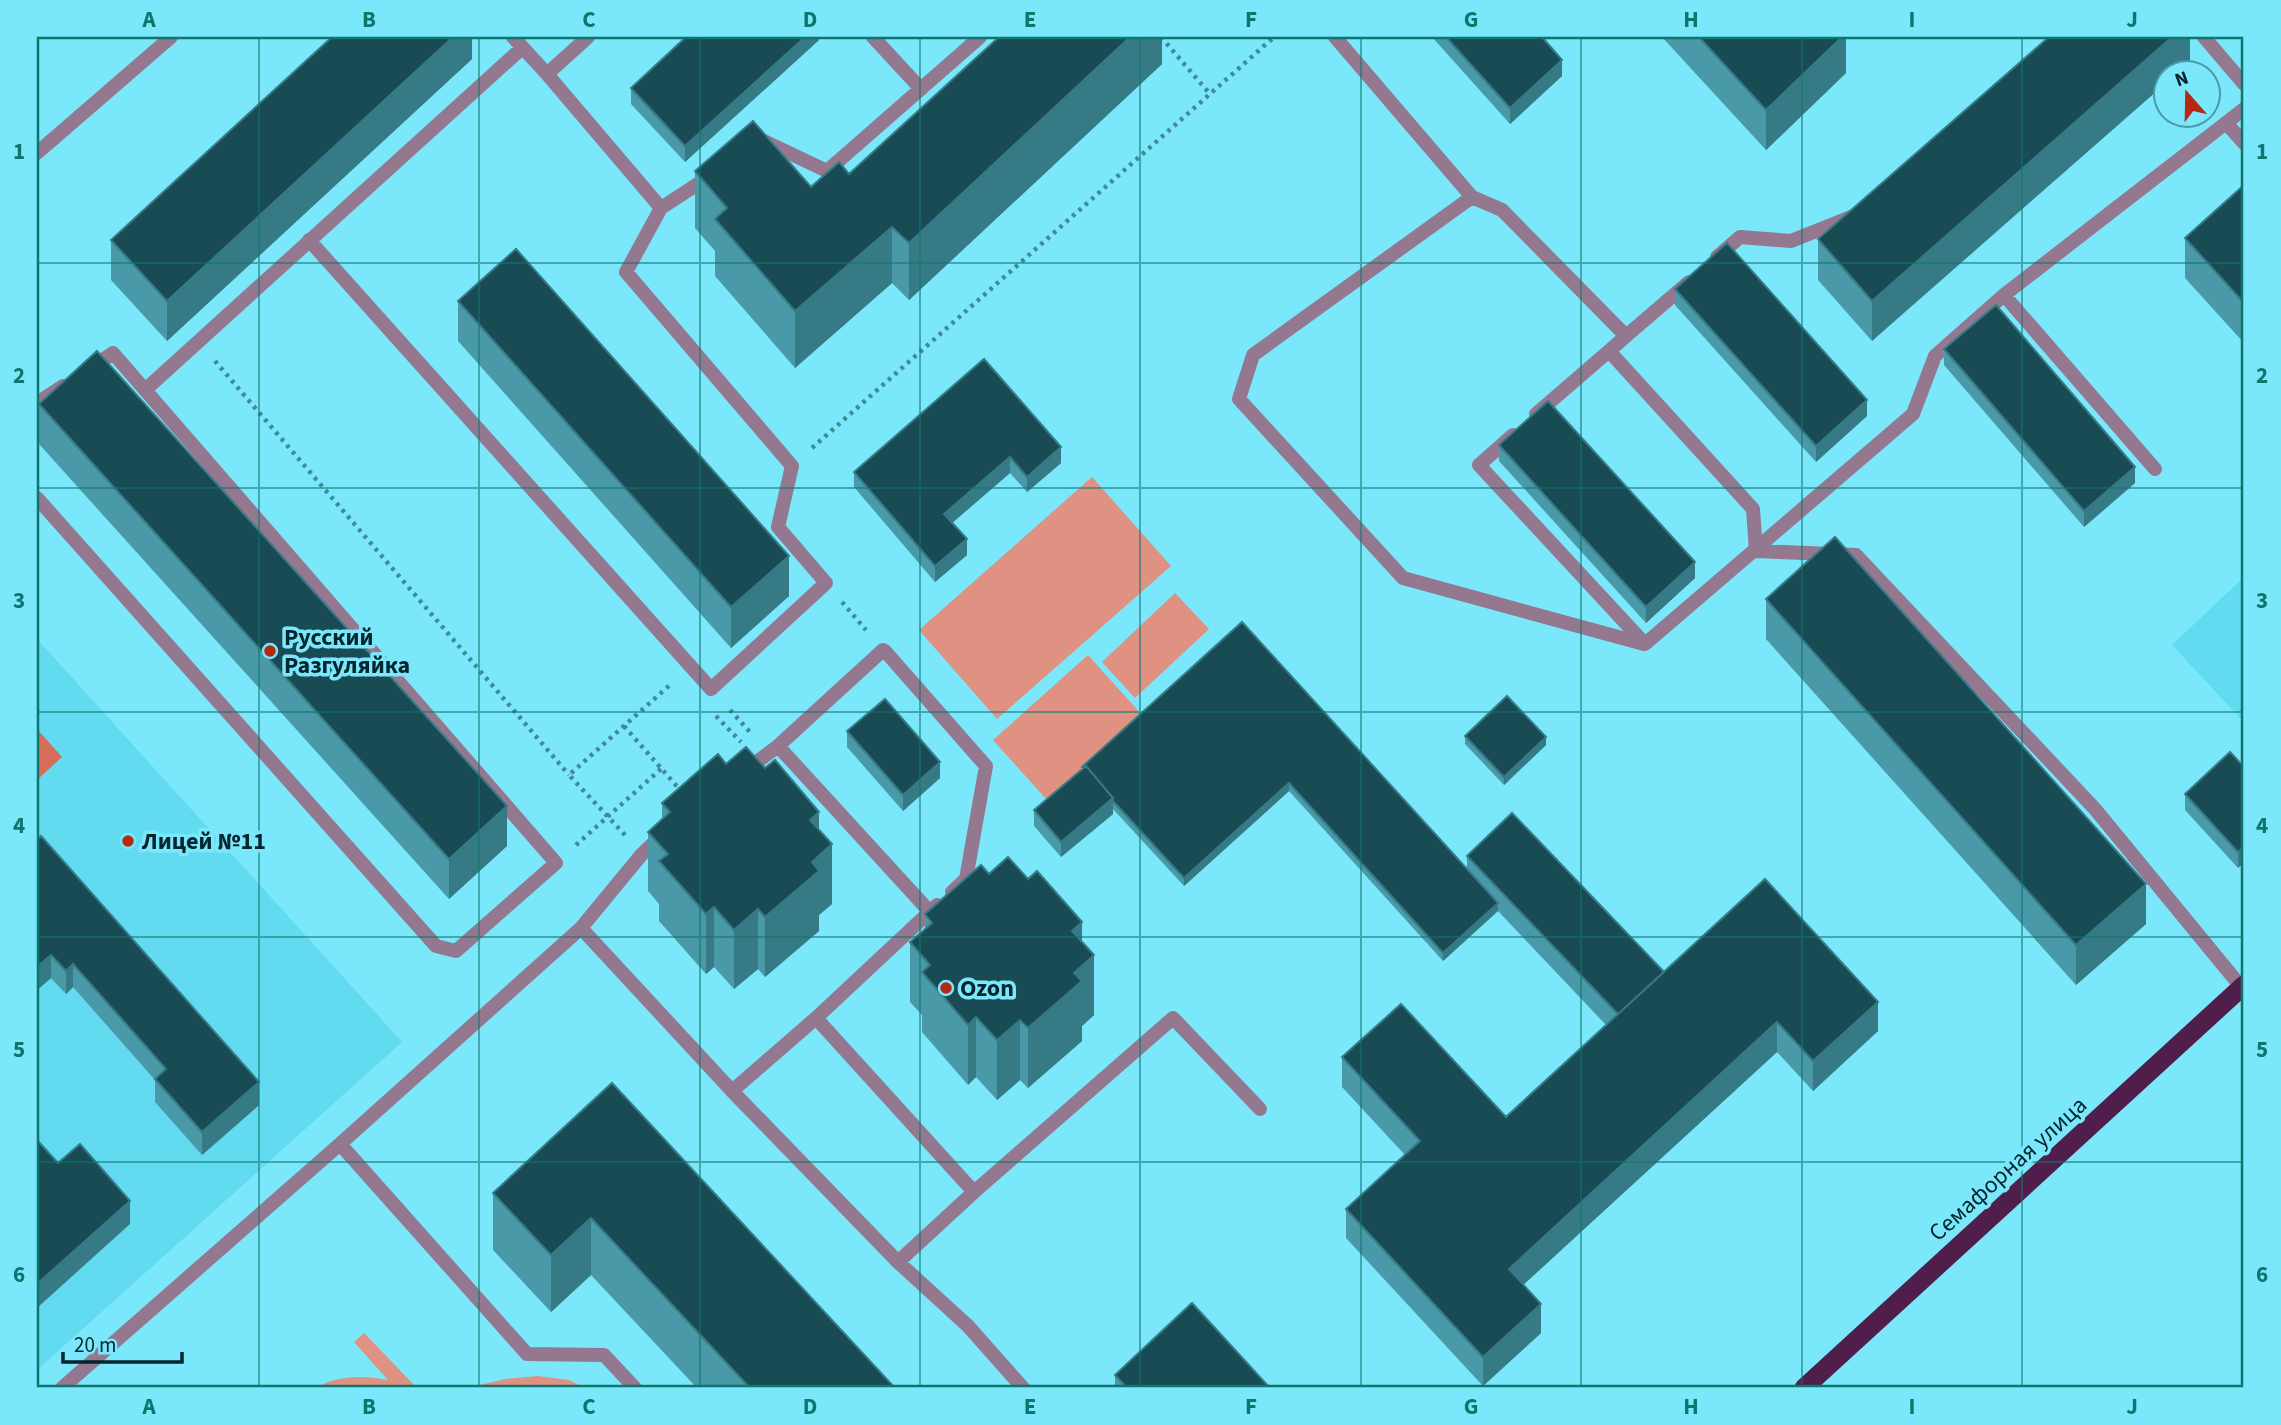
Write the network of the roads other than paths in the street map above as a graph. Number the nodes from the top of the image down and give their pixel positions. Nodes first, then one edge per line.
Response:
1 (171, 37) edge
2 (588, 37) edge
3 (873, 37) edge
4 (979, 37) edge
5 (1335, 37) edge
6 (2204, 37) edge
7 (518, 42) edge
8 (547, 74) junction
9 (2244, 84) edge
10 (920, 89) junction
11 (2244, 109) edge
12 (2227, 124) junction
13 (2244, 143) edge
14 (752, 149) edge
15 (37, 153) edge
16 (718, 171) edge
17 (1472, 197) junction
18 (661, 208) junction
19 (1866, 211) edge
20 (309, 240) junction
21 (2004, 295) junction
22 (1626, 336) junction
23 (1609, 351) junction
24 (145, 390) junction
25 (37, 403) edge
26 (2154, 469) dead end
27 (37, 498) edge
28 (1756, 551) junction
29 (1645, 644) junction
30 (769, 753) junction
31 (738, 776) edge
32 (695, 806) edge
33 (930, 912) junction
34 (581, 928) junction
35 (2243, 986) edge
36 (816, 1017) junction
37 (732, 1091) junction
38 (1260, 1110) dead end
39 (340, 1144) junction
40 (974, 1192) junction
41 (898, 1262) junction
42 (62, 1388) edge
43 (635, 1388) edge
44 (1023, 1388) edge
45 (1804, 1388) edge

1 - 15 street
2 - 8 street
3 - 10 street
4 - 10 street
5 - 17 street
6 - 9 street
7 - 8 street
7 - 20 street
8 - 18 street
10 - 14 street
11 - 12 street
12 - 13 street
12 - 21 street
16 - 18 street
17 - 22 street
17 - 29 street
18 - 20 street
19 - 22 street
20 - 24 street
21 - 26 street
21 - 28 street
22 - 23 street
23 - 28 street
23 - 29 street
24 - 25 street
24 - 27 street
28 - 29 street
28 - 35 street
30 - 31 street
30 - 33 street
30 - 33 street
32 - 34 street
33 - 36 street
34 - 37 street
34 - 39 street
35 - 45 highway, Семафорная улица
36 - 37 street
36 - 40 street
37 - 41 street
38 - 40 street
39 - 42 street
39 - 43 street
40 - 41 street
41 - 44 street

